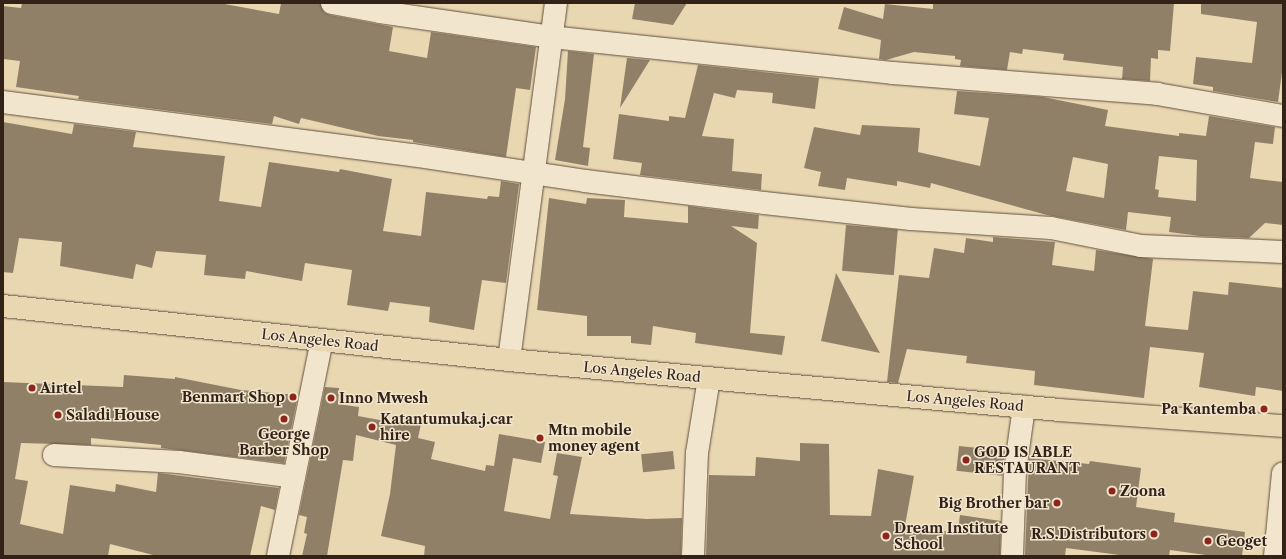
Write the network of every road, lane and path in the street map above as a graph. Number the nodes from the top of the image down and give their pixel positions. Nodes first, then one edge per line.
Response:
1 (332, 3) edge
2 (556, 3) edge
3 (551, 37) junction
4 (3, 102) edge
5 (1283, 116) edge
6 (533, 174) junction
7 (1283, 252) edge
8 (3, 306) edge
9 (322, 340) junction
10 (509, 360) junction
11 (709, 378) junction
12 (1024, 406) junction
13 (1283, 426) edge
14 (54, 455) dead end
15 (1283, 473) edge
16 (294, 477) junction
17 (278, 556) edge
18 (693, 556) edge
19 (1012, 556) edge
20 (1275, 556) edge

1 - 3 street
2 - 3 street
3 - 5 street
3 - 6 street
4 - 6 street
6 - 7 street
6 - 10 street
8 - 9 main road, Los Angeles Road
9 - 10 main road, Los Angeles Road
9 - 16 street
10 - 11 main road, Los Angeles Road
11 - 12 main road, Los Angeles Road
11 - 18 street
12 - 13 main road, Los Angeles Road
12 - 19 street
14 - 16 street
15 - 20 street
16 - 17 street

